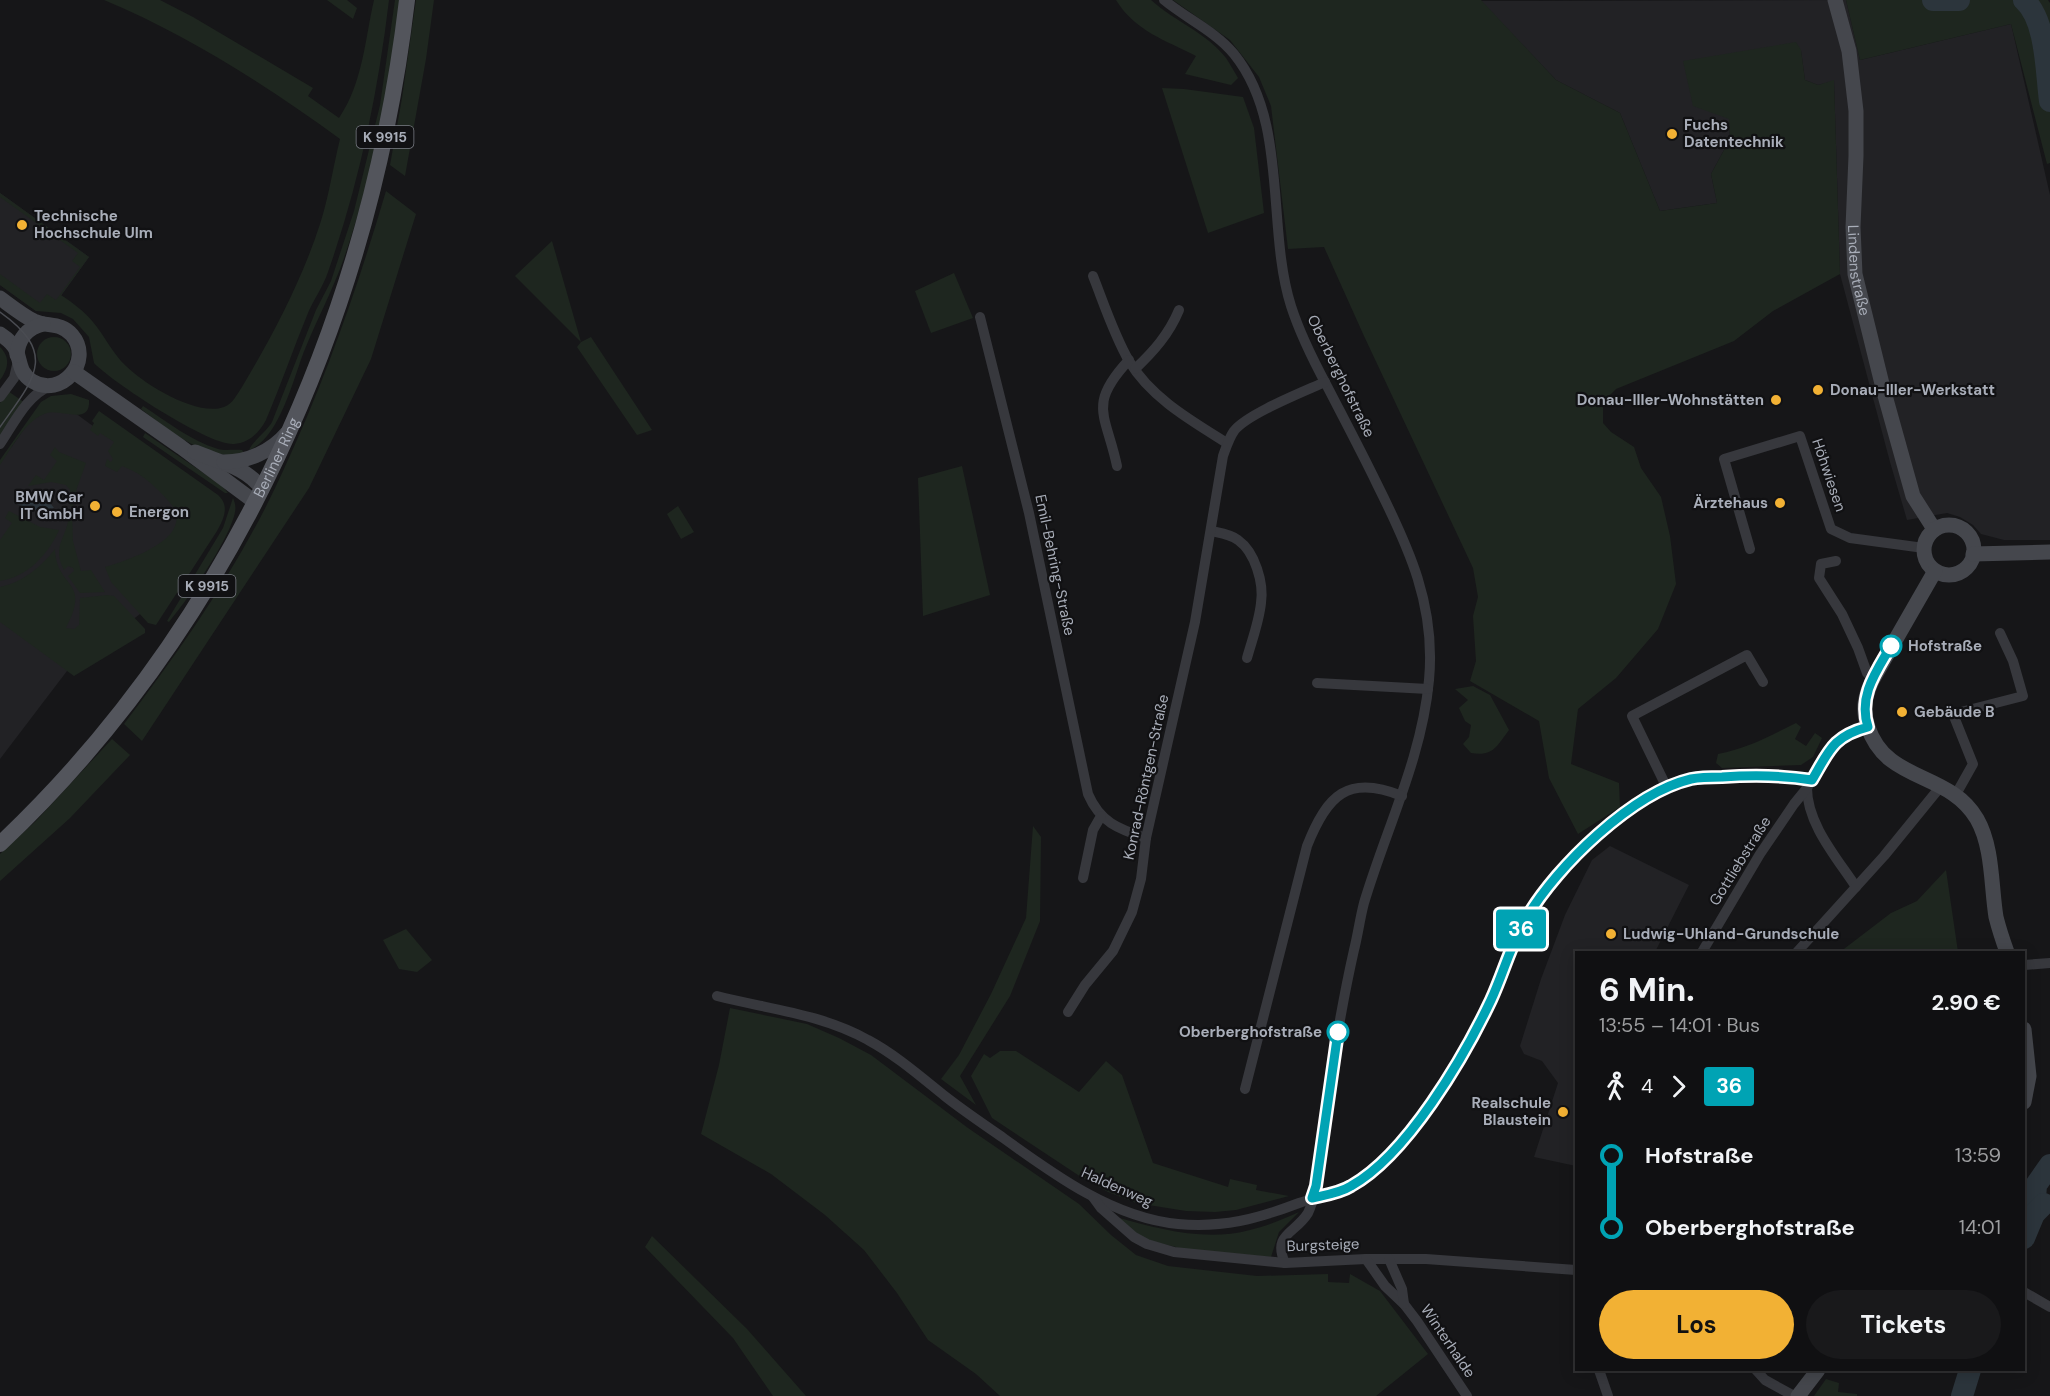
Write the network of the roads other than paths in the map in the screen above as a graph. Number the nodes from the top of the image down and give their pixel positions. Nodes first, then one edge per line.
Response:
1 (407, 0) edge
2 (1164, 0) edge
3 (1835, 0) edge
4 (1093, 276) dead end
5 (0, 298) edge
6 (1179, 310) dead end
7 (980, 317) dead end
8 (44, 324) junction
9 (0, 334) edge
10 (17, 358) junction
11 (1132, 365) junction
12 (74, 372) junction
13 (1325, 382) junction
14 (53, 385) junction
15 (0, 397) edge
16 (289, 431) junction
17 (1227, 443) junction
18 (0, 444) edge
19 (181, 447) junction
20 (221, 462) junction
21 (1117, 466) dead end
22 (258, 496) junction
23 (1934, 530) junction
24 (1212, 531) junction
25 (1924, 548) junction
26 (1750, 549) dead end
27 (2050, 552) edge
28 (1973, 554) junction
29 (1836, 561) dead end
30 (1935, 571) junction
31 (2000, 633) dead end
32 (1247, 658) dead end
33 (1873, 679) junction
34 (1763, 682) dead end
35 (1317, 683) dead end
36 (1428, 689) junction
37 (1868, 727) junction
38 (1810, 784) junction
39 (1941, 786) junction
40 (1667, 788) junction
41 (1402, 796) junction
42 (1955, 796) junction
43 (1101, 816) junction
44 (1146, 838) junction
45 (0, 843) edge
46 (1083, 878) dead end
47 (1856, 887) junction
48 (1703, 951) edge
49 (1798, 951) edge
50 (2007, 951) edge
51 (2050, 963) edge
52 (2025, 965) edge
53 (717, 996) dead end
54 (1068, 1012) dead end
55 (2025, 1038) edge
56 (1245, 1089) dead end
57 (2025, 1097) edge
58 (1091, 1194) junction
59 (1312, 1198) junction
60 (1366, 1258) junction
61 (1389, 1259) junction
62 (1285, 1263) junction
63 (1575, 1270) edge
64 (2027, 1294) edge
65 (1404, 1304) junction
66 (2050, 1307) edge
67 (1599, 1371) edge
68 (1757, 1371) edge
69 (1817, 1371) edge
70 (1467, 1396) edge
71 (1608, 1396) edge
72 (1794, 1396) edge
73 (1798, 1396) edge

1 - 16 main road, Berliner Ring / K 9915
2 - 13 street, Oberberghofstraße
3 - 23 street, Lindenstraße
4 - 11 street
5 - 8 street
6 - 11 street
7 - 43 street, Emil-Behring-Straße
8 - 10 street
8 - 12 street
9 - 10 street
10 - 14 street
10 - 15 street
11 - 17 street
11 - 21 street
12 - 14 street
12 - 19 street
13 - 17 street, Konrad-Röntgen-Straße
13 - 36 street, Oberberghofstraße
14 - 18 street
16 - 20 street
16 - 22 main road, Berliner Ring / K 9915
17 - 24 street, Konrad-Röntgen-Straße
19 - 20 street
19 - 22 street
20 - 22 street
22 - 45 main road, Berliner Ring / K 9915
23 - 25 street
23 - 28 street
24 - 32 street
24 - 44 street, Konrad-Röntgen-Straße
25 - 26 street, Höhwiesen
25 - 30 street
27 - 28 street
28 - 30 street
29 - 33 street
30 - 33 street
31 - 42 street
33 - 37 street
34 - 40 street
35 - 36 street
36 - 41 street, Oberberghofstraße
37 - 38 street
37 - 39 street
38 - 40 street, Haldenweg
38 - 47 street
38 - 48 street, Gottliebstraße
39 - 42 street
39 - 47 street
40 - 59 street, Haldenweg
41 - 56 street
41 - 59 street, Oberberghofstraße
42 - 50 street
43 - 44 street
43 - 46 street
44 - 54 street, Konrad-Röntgen-Straße
47 - 49 street
51 - 52 street
53 - 58 street, Haldenweg
55 - 57 street
58 - 59 street, Haldenweg
58 - 62 street, Burgsteige
59 - 62 street, Oberberghofstraße
60 - 61 street, Burgsteige
60 - 62 street, Burgsteige
60 - 65 street, Winterhalde
61 - 63 street, Burgsteige
61 - 65 street, Winterhalde
64 - 66 street
65 - 70 street, Winterhalde
67 - 71 street
68 - 72 street
69 - 73 street

